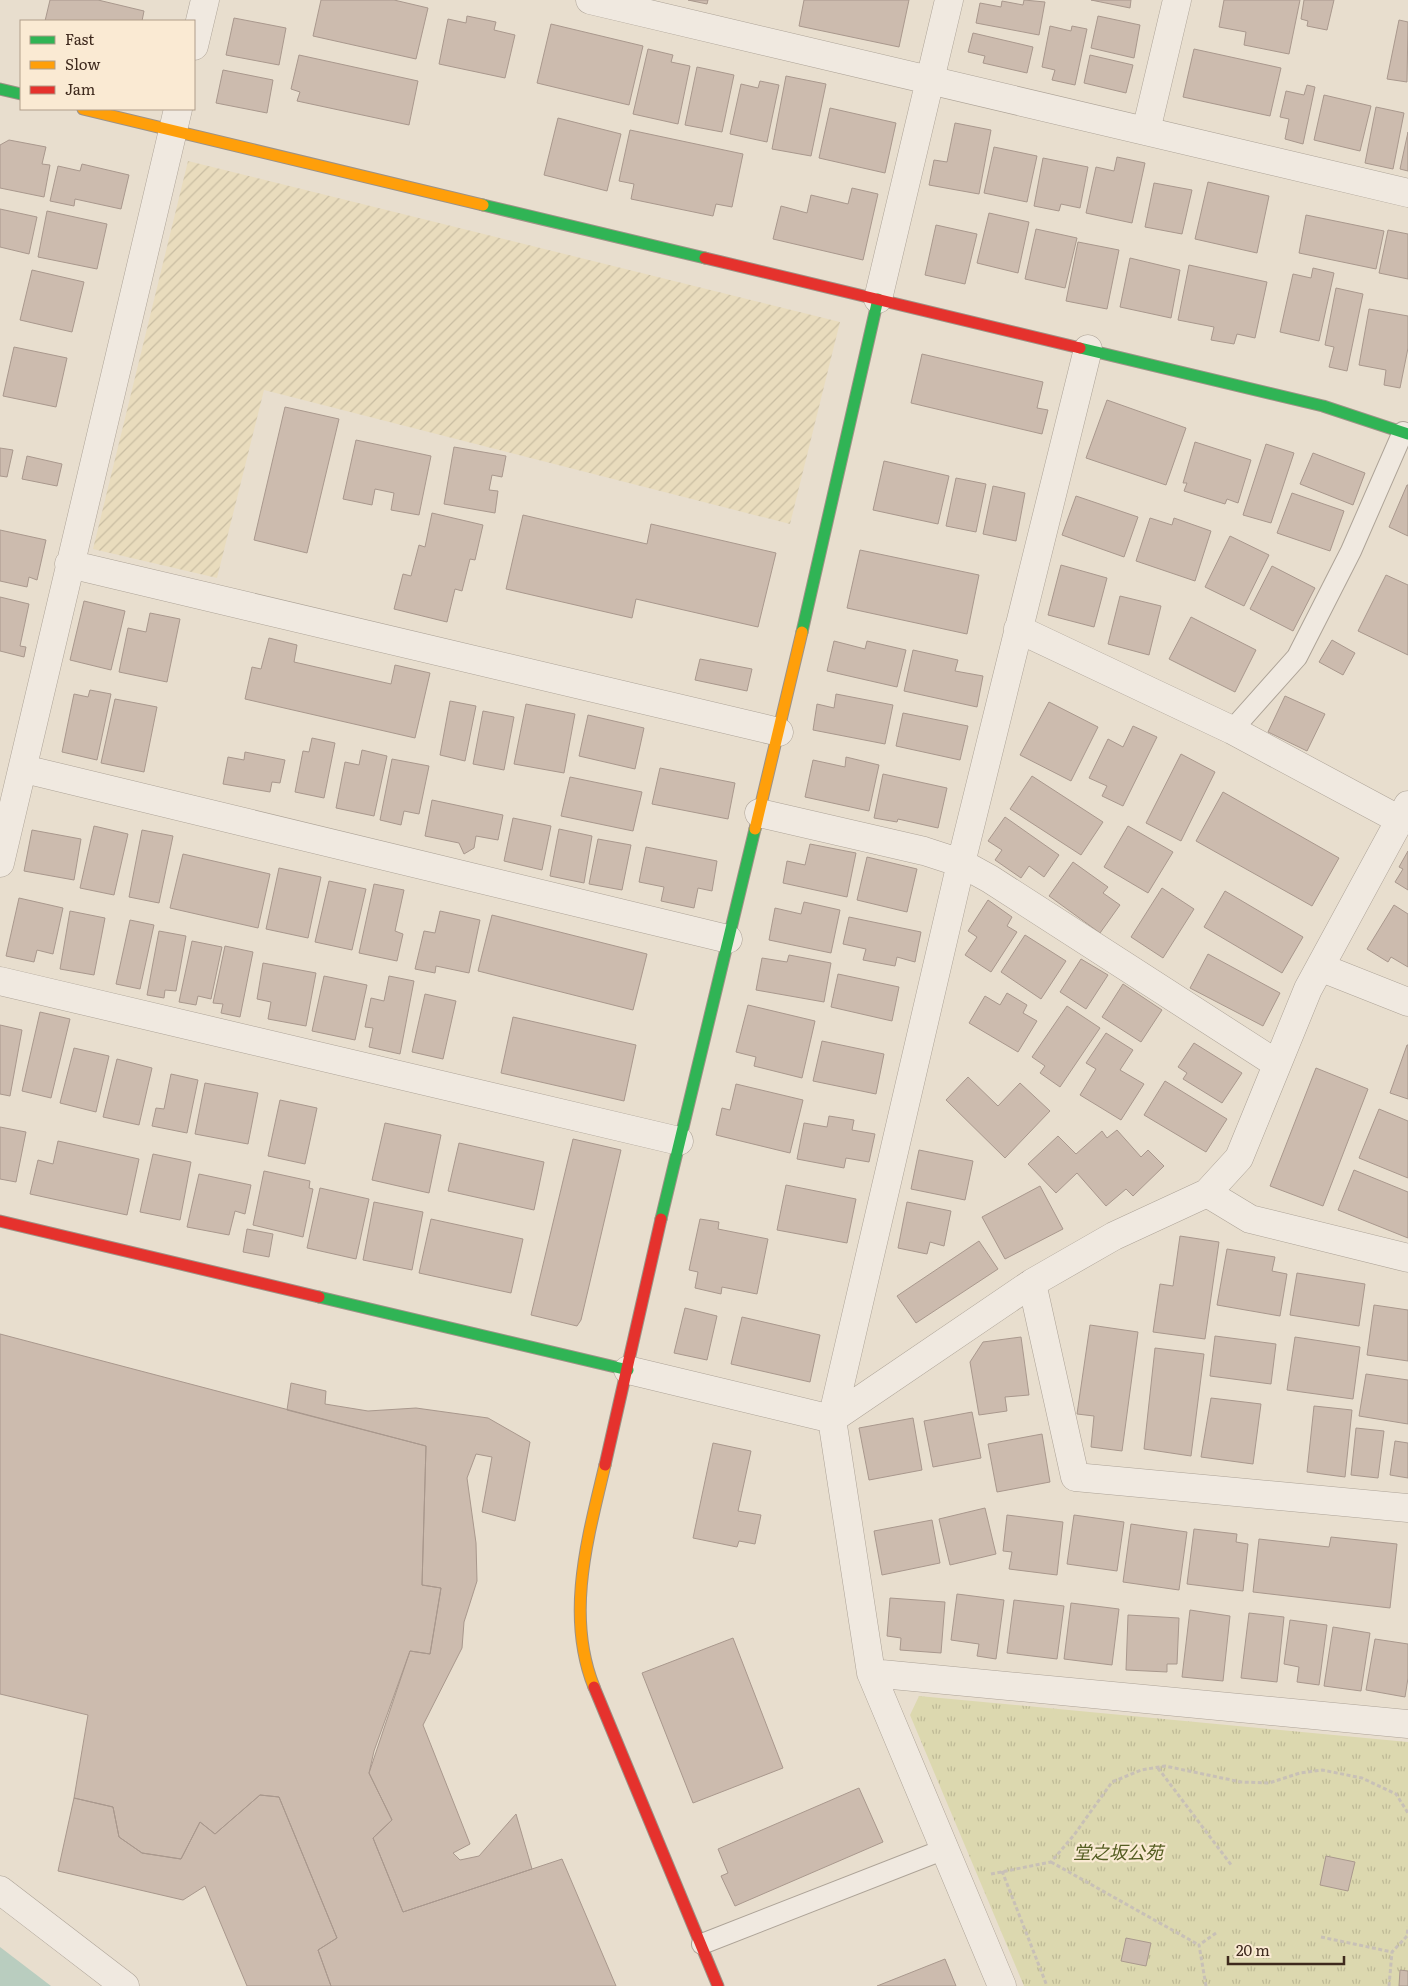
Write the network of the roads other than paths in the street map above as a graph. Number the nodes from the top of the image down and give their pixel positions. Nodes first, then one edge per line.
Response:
1 (206, 0) edge
2 (590, 0) edge
3 (949, 0) edge
4 (1177, 0) edge
5 (195, 42) edge
6 (931, 78) junction
7 (0, 89) edge
8 (20, 94) edge
9 (92, 110) edge
10 (175, 119) edge
11 (1146, 132) junction
12 (1408, 193) edge
13 (878, 300) junction
14 (1088, 349) junction
15 (1405, 433) edge
16 (69, 564) junction
17 (1018, 629) junction
18 (1232, 730) junction
19 (779, 732) junction
20 (24, 769) junction
21 (1404, 812) edge
22 (759, 813) junction
23 (0, 863) edge
24 (960, 863) junction
25 (728, 939) junction
26 (1322, 968) junction
27 (0, 981) edge
28 (1408, 1002) edge
29 (1277, 1064) junction
30 (679, 1141) junction
31 (1207, 1193) junction
32 (0, 1221) edge
33 (1408, 1258) edge
34 (1032, 1283) junction
35 (628, 1370) junction
36 (832, 1420) junction
37 (1408, 1508) edge
38 (871, 1673) junction
39 (1408, 1724) edge
40 (945, 1849) junction
41 (0, 1890) edge
42 (702, 1944) junction
43 (126, 1986) edge
44 (718, 1986) edge
45 (1002, 1986) edge

1 - 5 street
2 - 6 street
3 - 6 street
4 - 11 street
6 - 11 street
6 - 13 street
7 - 8 street
9 - 10 street
10 - 13 street
10 - 16 street
11 - 12 street
13 - 14 street
13 - 19 street
14 - 15 street
14 - 17 street
15 - 18 lane
16 - 19 street
16 - 20 street
17 - 18 street
17 - 24 street
18 - 21 street
19 - 22 street
20 - 23 street
20 - 25 street
21 - 26 street
22 - 24 street
22 - 25 street
24 - 29 street
24 - 36 street
25 - 30 street
26 - 28 street
26 - 29 street
27 - 30 street
29 - 31 street
30 - 35 street
31 - 33 street
31 - 34 street
32 - 35 street
34 - 36 street
34 - 37 street
35 - 36 street
35 - 42 street
36 - 38 street
38 - 39 street
38 - 40 street
40 - 42 lane
40 - 45 street
41 - 43 street
42 - 44 street

